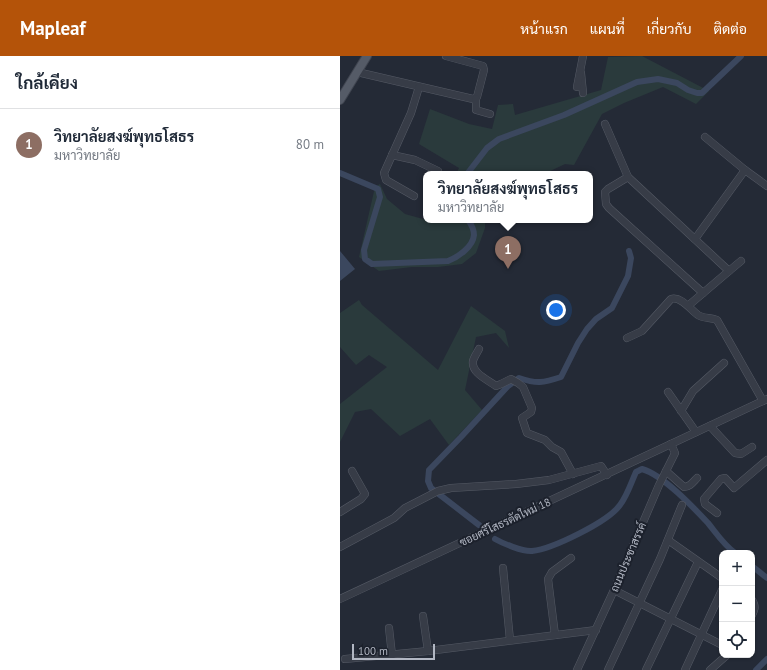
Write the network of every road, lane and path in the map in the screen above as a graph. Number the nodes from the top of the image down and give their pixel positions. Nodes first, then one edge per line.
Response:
1 (367, 56) edge
2 (446, 56) edge
3 (583, 56) edge
4 (357, 72) junction
5 (579, 73) junction
6 (419, 87) junction
7 (577, 87) dead end
8 (583, 93) dead end
9 (341, 96) edge
10 (476, 99) junction
11 (490, 114) dead end
12 (605, 124) dead end
13 (705, 137) dead end
14 (392, 155) junction
15 (745, 170) junction
16 (438, 171) dead end
17 (628, 177) junction
18 (767, 186) edge
19 (414, 196) dead end
20 (695, 239) junction
21 (741, 262) dead end
22 (729, 271) junction
23 (703, 292) junction
24 (689, 305) dead end
25 (627, 338) dead end
26 (479, 349) dead end
27 (724, 363) dead end
28 (668, 392) dead end
29 (765, 400) edge
30 (681, 411) junction
31 (710, 426) junction
32 (696, 432) junction
33 (671, 444) junction
34 (752, 447) dead end
35 (767, 460) edge
36 (352, 471) dead end
37 (665, 472) junction
38 (573, 474) junction
39 (607, 475) junction
40 (697, 478) dead end
41 (682, 505) dead end
42 (340, 512) edge
43 (717, 513) dead end
44 (668, 540) junction
45 (340, 547) edge
46 (571, 558) dead end
47 (698, 562) junction
48 (503, 568) dead end
49 (719, 576) edge
50 (614, 590) junction
51 (719, 596) edge
52 (340, 599) edge
53 (639, 603) junction
54 (423, 616) dead end
55 (670, 619) junction
56 (389, 628) dead end
57 (596, 630) junction
58 (555, 635) junction
59 (701, 635) junction
60 (510, 640) junction
61 (719, 644) edge
62 (428, 651) junction
63 (392, 655) junction
64 (724, 658) edge
65 (346, 659) dead end
66 (577, 670) edge
67 (608, 670) edge
68 (646, 670) edge
69 (685, 670) edge
70 (710, 670) edge

1 - 4 main road
2 - 10 street
3 - 5 street
4 - 6 street
4 - 9 main road
5 - 7 street
5 - 8 street
6 - 10 street
6 - 14 street
10 - 11 street
12 - 17 street
13 - 15 street
14 - 16 street
14 - 19 street
15 - 18 street
15 - 20 street
17 - 20 street
17 - 23 street
20 - 22 street
21 - 22 street
22 - 23 street
23 - 24 street
25 - 29 street
26 - 38 street
27 - 30 street
28 - 30 street
29 - 31 street, ซอยศรีโสธรตัดใหม่ 18
30 - 32 street
31 - 32 street, ซอยศรีโสธรตัดใหม่ 18
31 - 34 street
32 - 33 street, ซอยศรีโสธรตัดใหม่ 18
33 - 37 street, ถนนประชาสรรค์
33 - 39 street, ซอยศรีโสธรตัดใหม่ 18
35 - 43 street
36 - 42 street
37 - 40 street
37 - 50 street, ถนนประชาสรรค์
38 - 39 street
38 - 45 street
39 - 52 street, ซอยศรีโสธรตัดใหม่ 18
41 - 44 street
44 - 47 street
44 - 53 street
46 - 58 street
47 - 49 street
47 - 55 street
48 - 60 street
50 - 53 street
50 - 57 street, ถนนประชาสรรค์
51 - 59 street
53 - 55 street
53 - 67 street
54 - 62 street
55 - 59 street
55 - 68 street
56 - 63 street
57 - 58 street
57 - 66 street, ถนนประชาสรรค์
58 - 60 street
59 - 61 street
59 - 69 street
60 - 62 street
62 - 63 street
63 - 65 street
64 - 70 street

